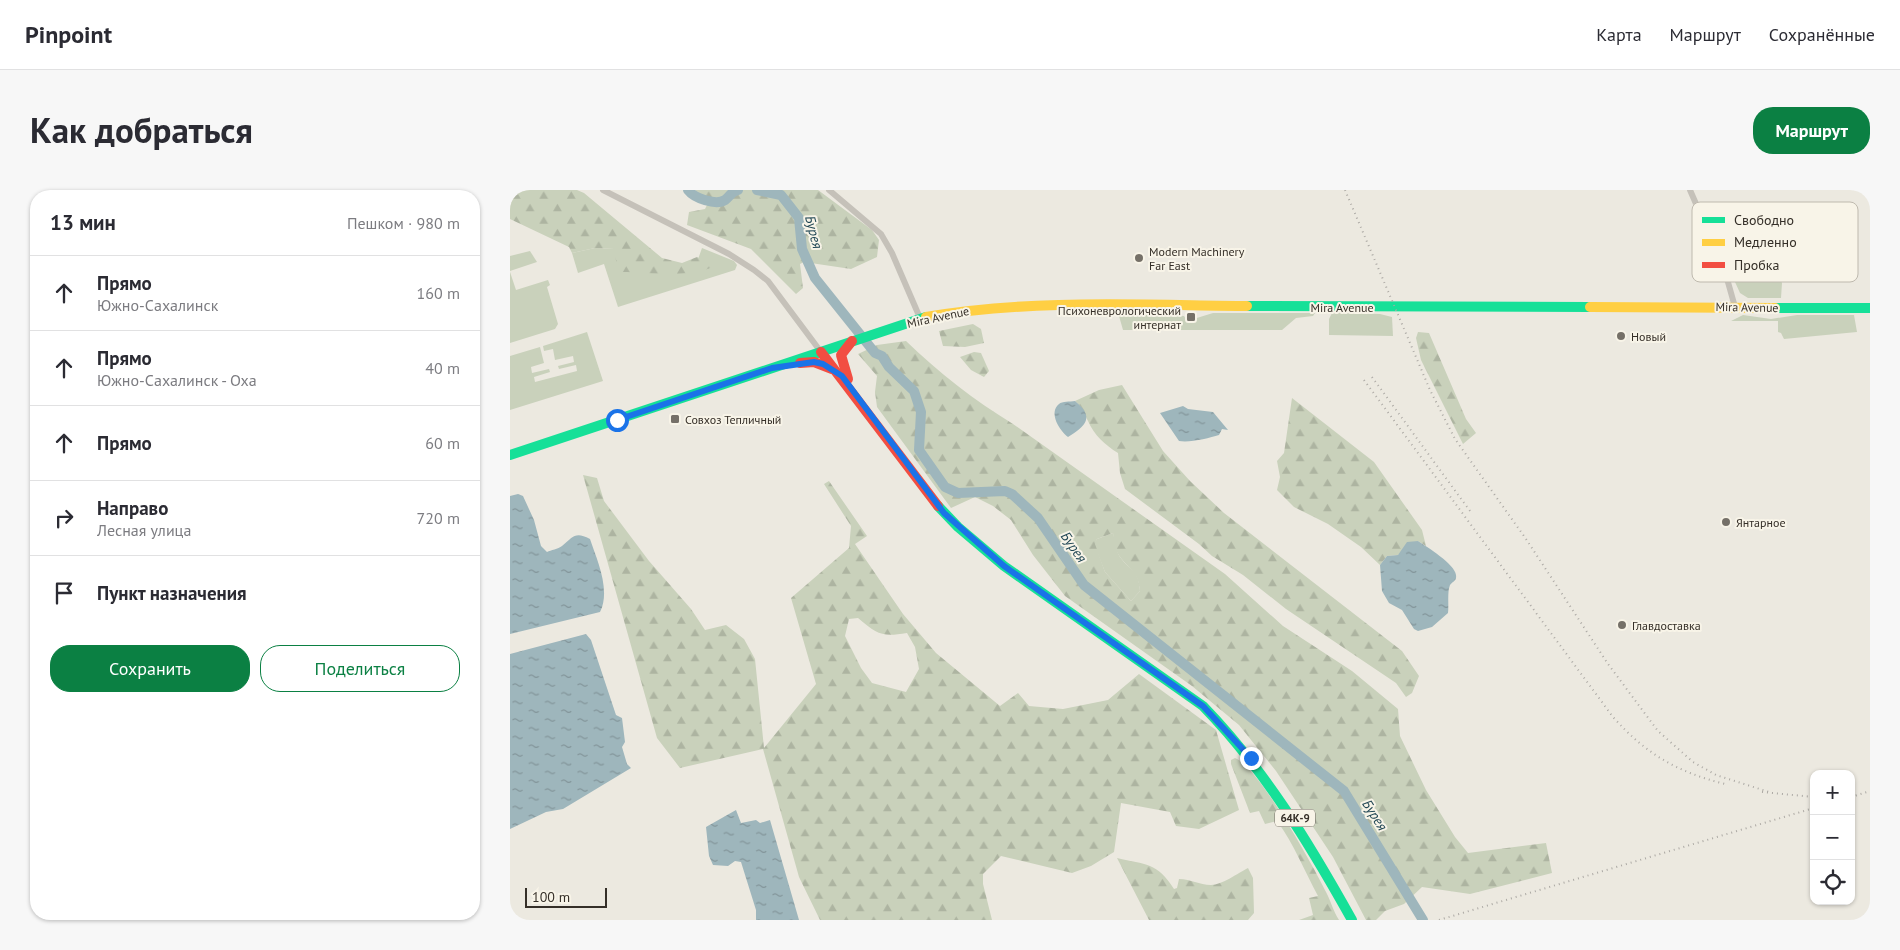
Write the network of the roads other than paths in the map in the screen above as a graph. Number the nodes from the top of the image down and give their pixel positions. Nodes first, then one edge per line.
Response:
1 (603, 190) edge
2 (829, 190) edge
3 (1690, 190) edge
4 (1695, 202) edge
5 (1728, 282) edge
6 (1735, 306) junction
7 (1870, 308) edge
8 (920, 318) junction
9 (854, 340) junction
10 (821, 352) junction
11 (772, 368) junction
12 (840, 374) junction
13 (852, 389) junction
14 (510, 455) edge
15 (1351, 918) edge

1 - 10 street
2 - 8 street
3 - 4 street
5 - 6 street
6 - 7 main road, Mira Avenue
6 - 8 main road, Mira Avenue
8 - 9 main road, Mira Avenue
9 - 10 main road, Mira Avenue
9 - 13 main road
10 - 11 main road, Mira Avenue
10 - 12 main road, 64К-9
11 - 12 main road
11 - 14 main road
12 - 13 main road, 64К-9
13 - 15 main road, 64К-9

